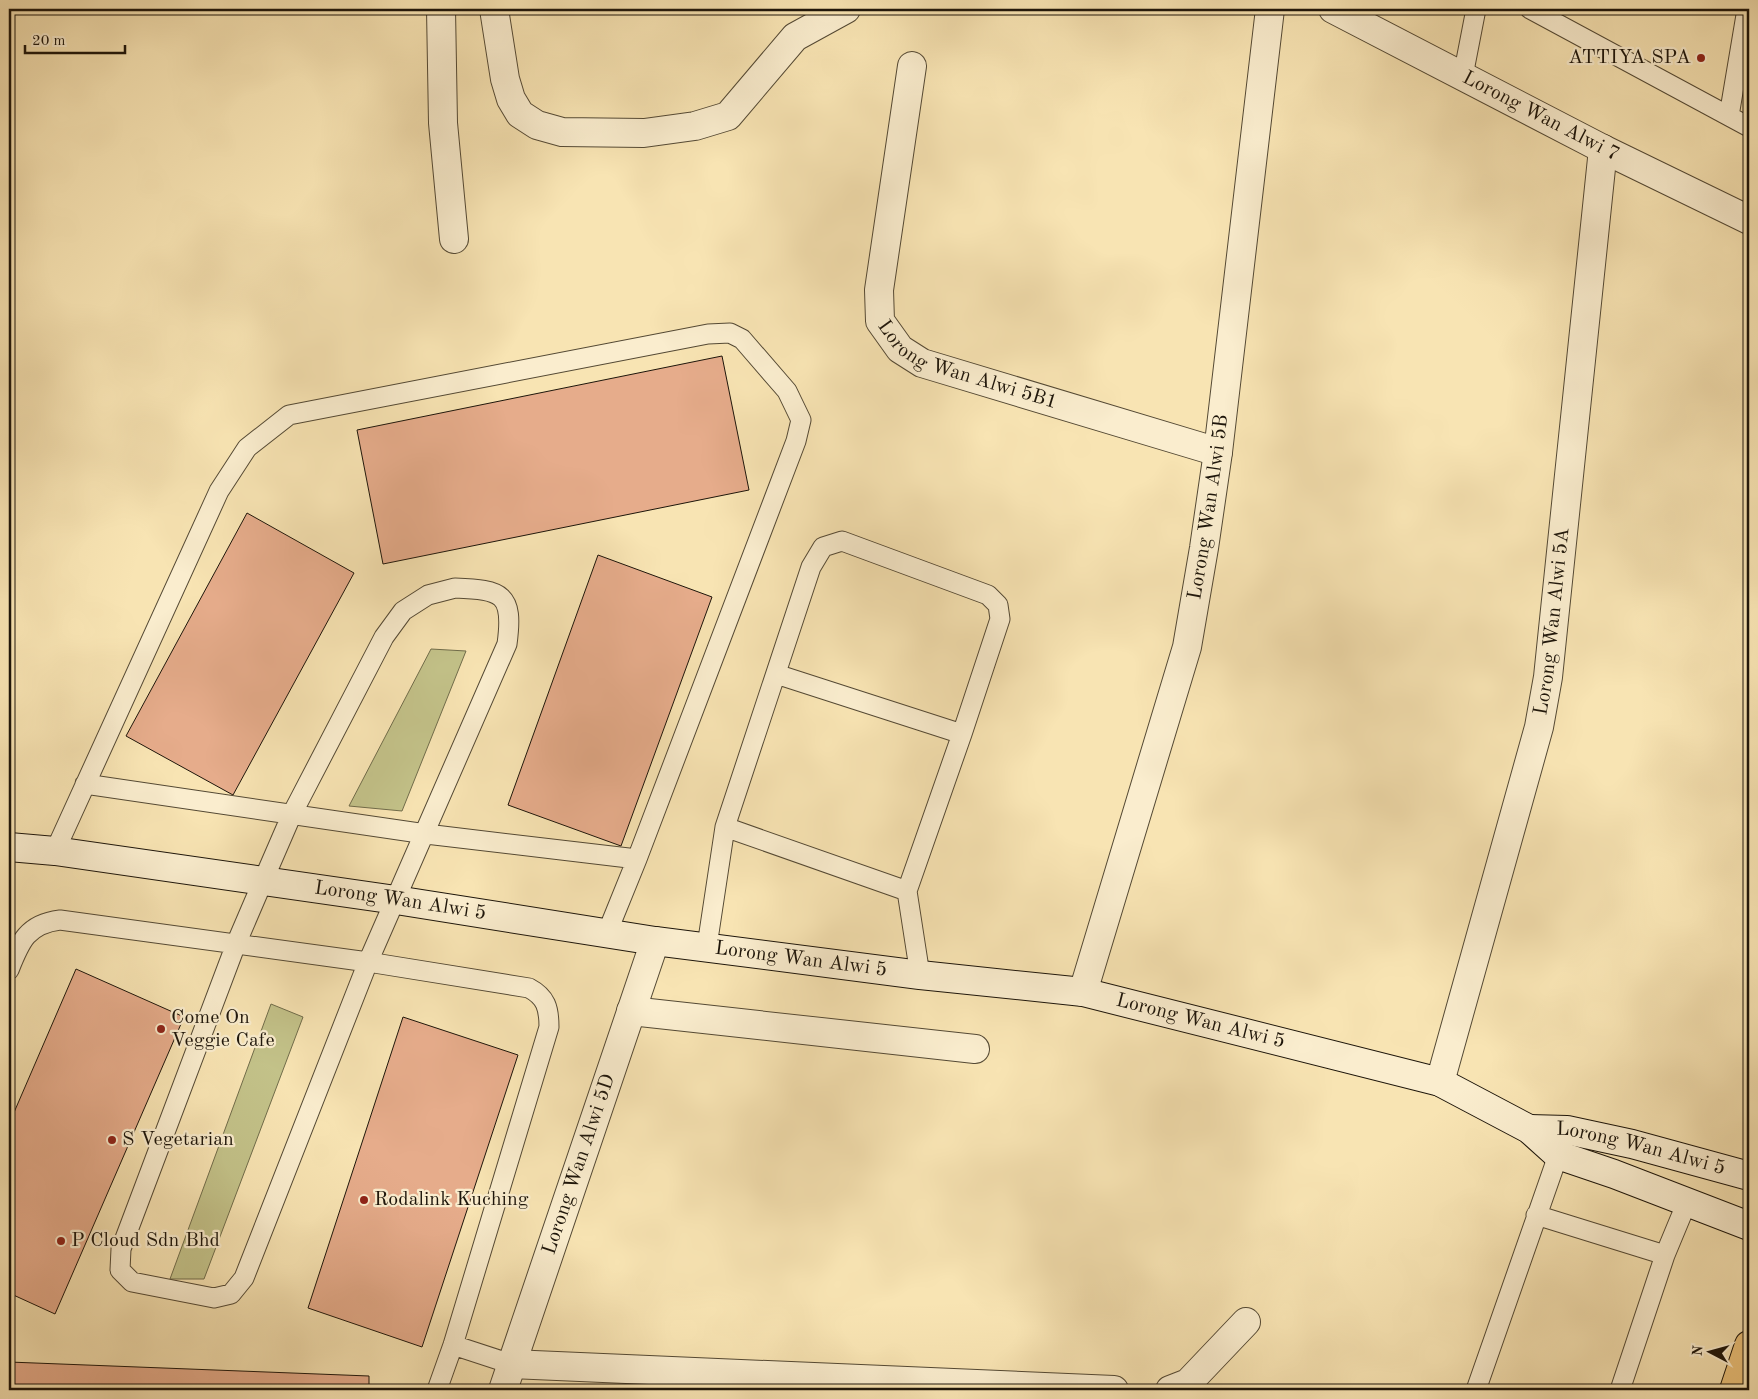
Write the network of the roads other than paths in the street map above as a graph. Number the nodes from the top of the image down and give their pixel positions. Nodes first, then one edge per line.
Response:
1 (441, 9) edge
2 (494, 9) edge
3 (846, 9) edge
4 (1270, 9) edge
5 (1333, 9) edge
6 (1476, 9) edge
7 (1530, 9) edge
8 (1747, 9) edge
9 (912, 66) dead end
10 (1463, 76) junction
11 (1729, 116) junction
12 (1749, 127) edge
13 (1603, 149) junction
14 (1749, 220) edge
15 (454, 239) dead end
16 (1218, 452) junction
17 (776, 674) junction
18 (962, 734) junction
19 (85, 784) junction
20 (292, 814) junction
21 (725, 827) junction
22 (426, 834) junction
23 (9, 847) edge
24 (56, 851) junction
25 (638, 859) junction
26 (263, 881) junction
27 (907, 891) junction
28 (396, 900) junction
29 (607, 933) junction
30 (655, 941) junction
31 (236, 944) junction
32 (706, 946) junction
33 (368, 962) junction
34 (9, 970) edge
35 (920, 975) junction
36 (1083, 992) junction
37 (631, 1011) junction
38 (975, 1049) dead end
39 (1440, 1082) junction
40 (1529, 1129) junction
41 (1567, 1130) junction
42 (1558, 1155) junction
43 (1749, 1176) edge
44 (1686, 1202) junction
45 (1536, 1214) junction
46 (1749, 1226) edge
47 (1665, 1255) junction
48 (1246, 1322) dead end
49 (453, 1345) junction
50 (1749, 1345) edge
51 (511, 1364) junction
52 (437, 1390) edge
53 (503, 1390) edge
54 (1114, 1390) edge
55 (1170, 1390) edge
56 (1476, 1390) edge
57 (1620, 1390) edge
58 (1734, 1390) edge

1 - 15 street
2 - 3 street
4 - 16 street, Lorong Wan Alwi 5B
5 - 10 street, Lorong Wan Alwi 7
6 - 10 lane
7 - 11 lane
8 - 11 lane
9 - 16 street, Lorong Wan Alwi 5B1
10 - 13 street, Lorong Wan Alwi 7
11 - 12 lane
13 - 14 street, Lorong Wan Alwi 7
13 - 39 street, Lorong Wan Alwi 5A
16 - 36 street, Lorong Wan Alwi 5B
17 - 18 lane
17 - 18 lane
17 - 21 lane
18 - 27 lane
19 - 20 lane
19 - 24 lane
19 - 25 lane
20 - 22 lane
20 - 22 lane
20 - 26 lane
21 - 27 lane
21 - 32 lane
22 - 25 lane
22 - 28 lane
23 - 24 street, Lorong Wan Alwi 5
24 - 26 street, Lorong Wan Alwi 5
25 - 29 lane
26 - 28 street, Lorong Wan Alwi 5
26 - 31 lane
27 - 35 lane
28 - 29 street, Lorong Wan Alwi 5
28 - 33 lane
29 - 30 street, Lorong Wan Alwi 5
30 - 32 street, Lorong Wan Alwi 5
30 - 37 street, Lorong Wan Alwi 5D
31 - 33 lane
31 - 33 lane
31 - 34 lane
32 - 35 street, Lorong Wan Alwi 5
33 - 49 lane
35 - 36 street, Lorong Wan Alwi 5
36 - 39 street, Lorong Wan Alwi 5
37 - 38 street
37 - 51 street, Lorong Wan Alwi 5D
39 - 40 street, Lorong Wan Alwi 5
40 - 41 street, Lorong Wan Alwi 5
40 - 42 street, Lorong Wan Alwi 5
41 - 42 lane
41 - 43 street, Lorong Wan Alwi 5
42 - 44 street, Lorong Wan Alwi 5
42 - 45 lane
44 - 46 street, Lorong Wan Alwi 5
44 - 47 lane
45 - 47 lane
45 - 56 lane
47 - 57 lane
48 - 55 street
49 - 51 lane
49 - 52 lane
50 - 58 main road
51 - 53 street, Lorong Wan Alwi 5D
51 - 54 street

